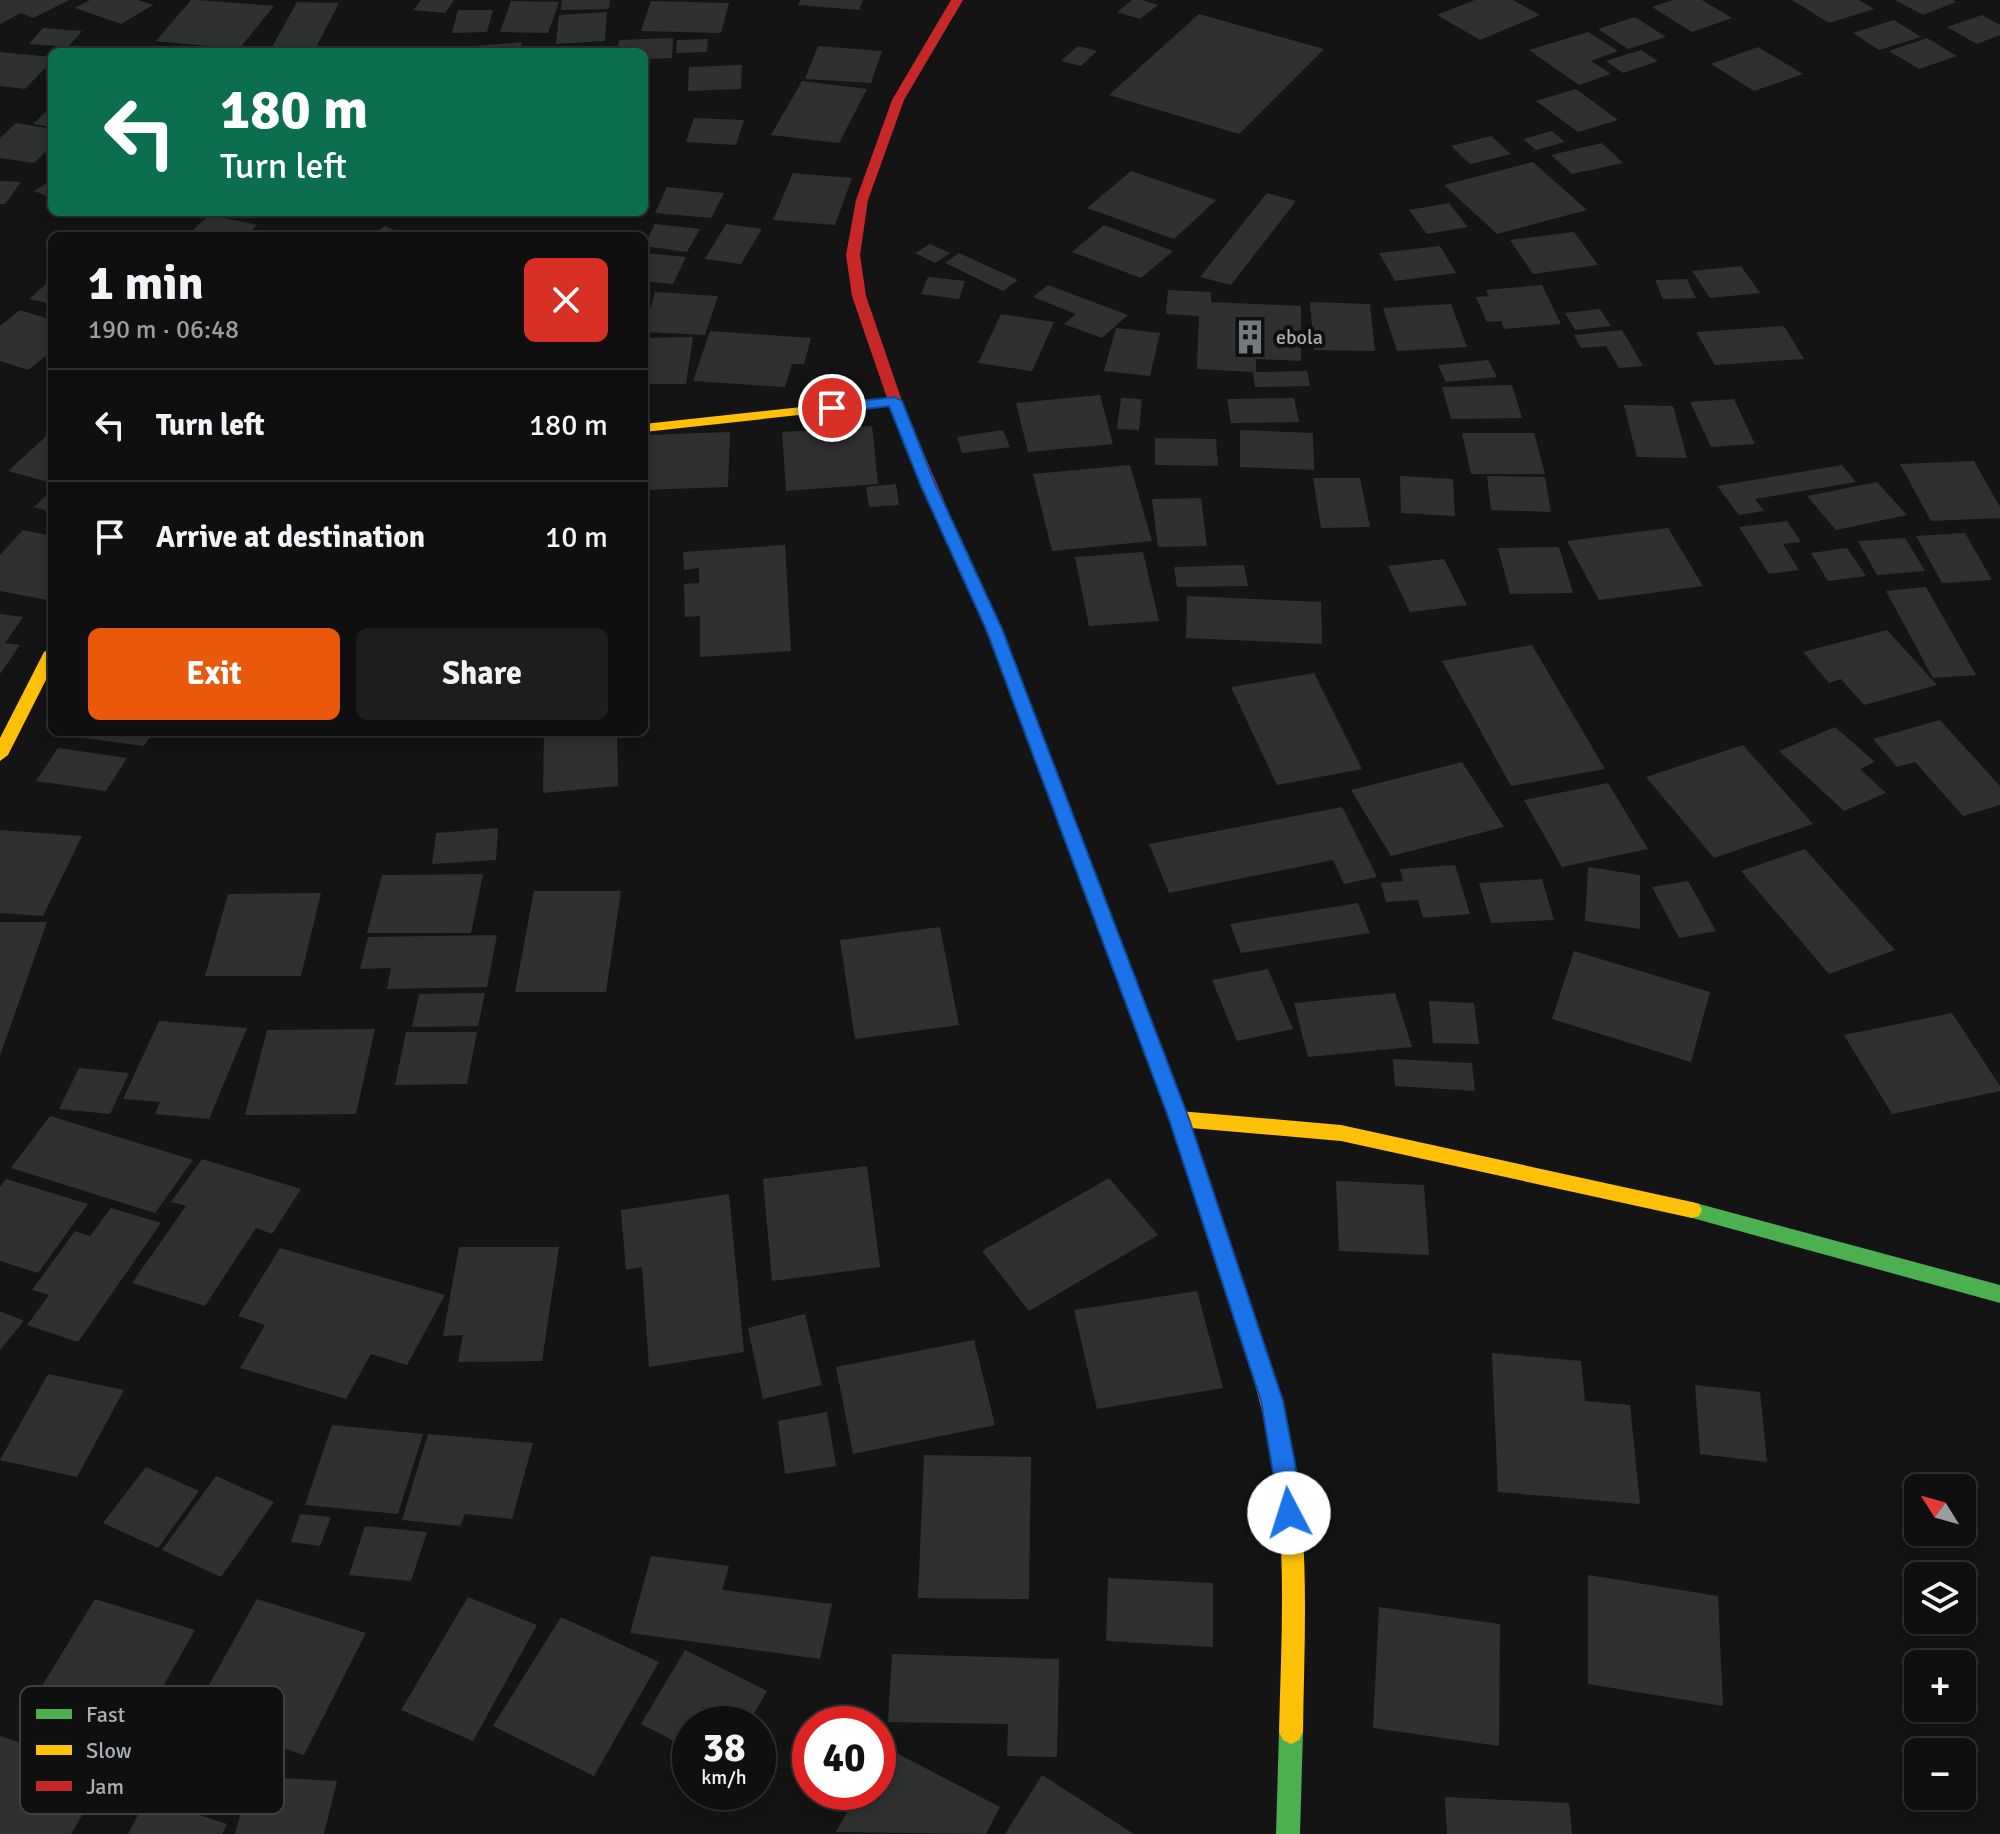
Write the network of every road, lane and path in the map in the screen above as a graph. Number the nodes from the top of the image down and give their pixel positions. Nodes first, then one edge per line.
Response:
1 (957, 0) edge
2 (895, 401) junction
3 (648, 428) edge
4 (48, 660) edge
5 (0, 755) edge
6 (1179, 1119) junction
7 (2000, 1294) edge
8 (1288, 1834) edge

1 - 2 street
2 - 3 street
2 - 6 street
4 - 5 street
6 - 7 street
6 - 8 street

